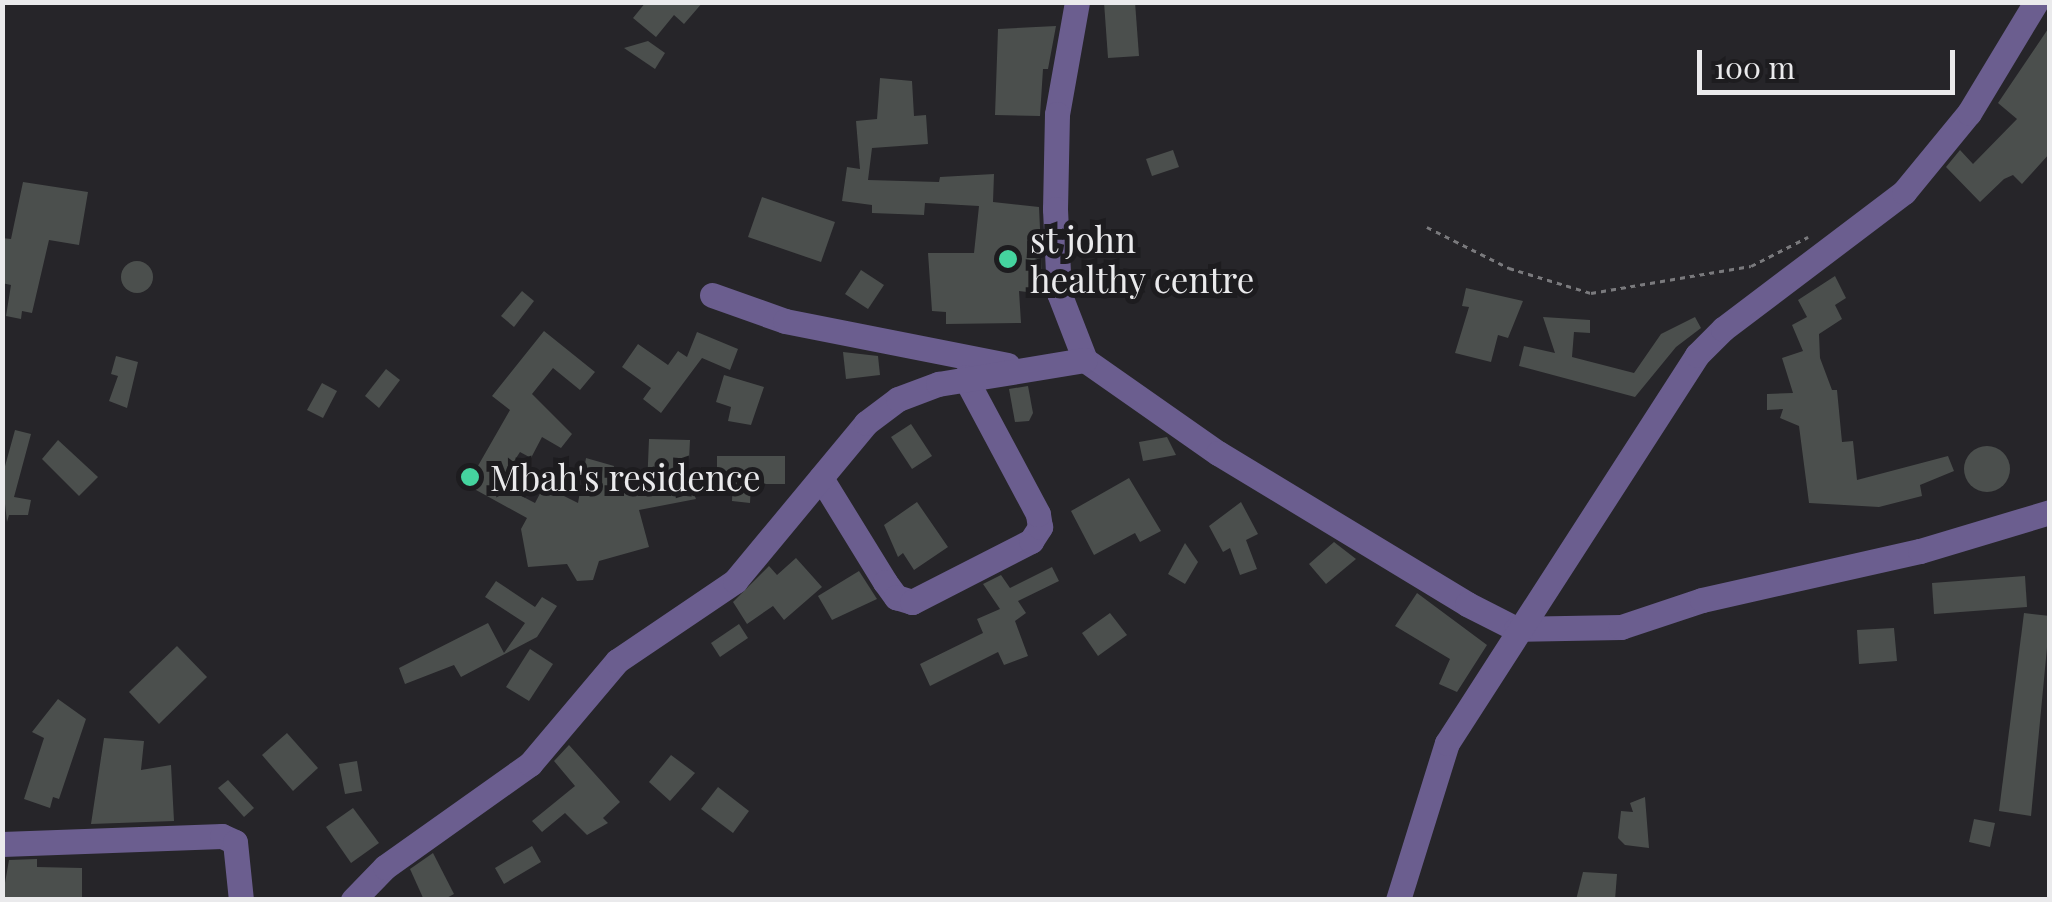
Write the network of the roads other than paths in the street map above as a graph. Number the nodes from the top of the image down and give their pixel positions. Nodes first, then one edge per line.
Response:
1 (1077, 2) edge
2 (2036, 2) edge
3 (712, 295) dead end
4 (1085, 360) junction
5 (1020, 367) junction
6 (965, 377) junction
7 (821, 478) junction
8 (2050, 512) edge
9 (1516, 630) junction
10 (2, 844) edge
11 (241, 900) edge
12 (353, 900) edge
13 (1398, 900) edge

1 - 4 street
2 - 9 street
3 - 5 street
4 - 5 street
4 - 9 street
5 - 6 street
6 - 7 street
6 - 7 street
7 - 12 street
8 - 9 street
9 - 13 street
10 - 11 street

